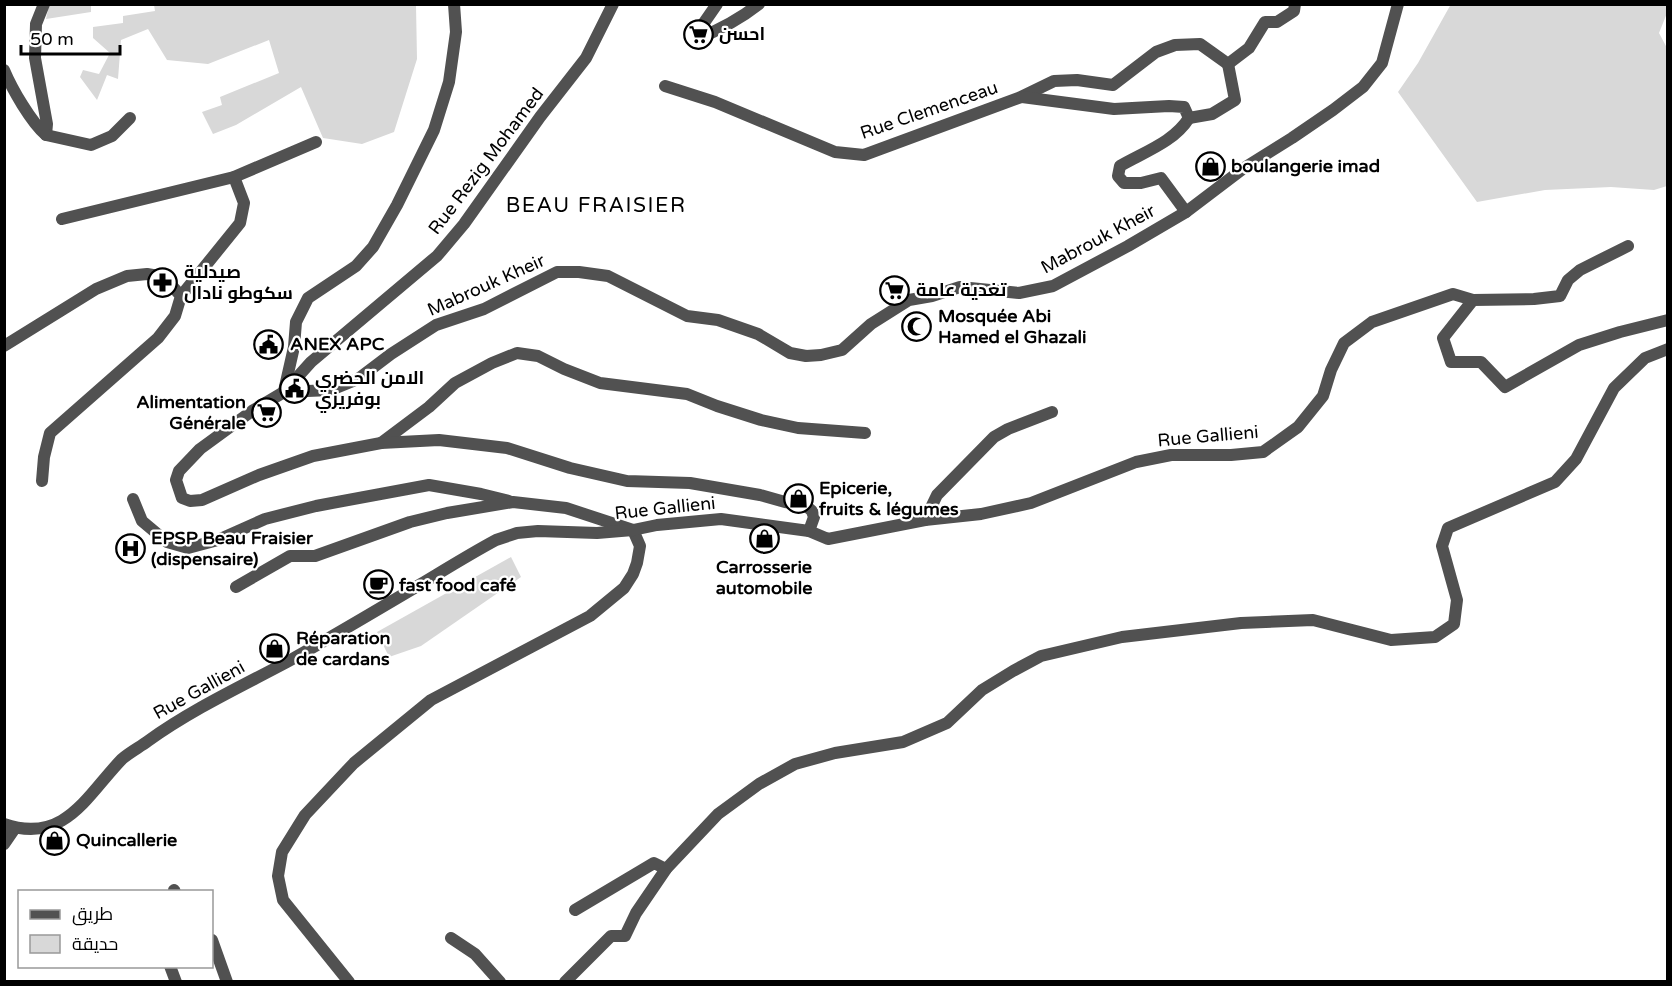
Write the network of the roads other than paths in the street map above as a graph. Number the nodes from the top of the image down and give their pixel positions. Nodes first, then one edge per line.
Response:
1 (44, 4) edge
2 (454, 4) edge
3 (613, 4) edge
4 (717, 4) edge
5 (759, 4) edge
6 (1294, 4) edge
7 (1398, 4) edge
8 (1228, 64) junction
9 (4, 70) edge
10 (665, 86) dead end
11 (1021, 97) junction
12 (1187, 113) junction
13 (130, 118) dead end
14 (46, 135) junction
15 (316, 142) dead end
16 (234, 177) junction
17 (1186, 212) junction
18 (62, 219) dead end
19 (1628, 246) dead end
20 (181, 296) junction
21 (1473, 300) junction
22 (1668, 320) edge
23 (4, 346) edge
24 (1668, 349) edge
25 (284, 392) junction
26 (1052, 412) dead end
27 (865, 433) dead end
28 (381, 443) junction
29 (42, 481) dead end
30 (133, 499) dead end
31 (513, 502) junction
32 (925, 520) junction
33 (633, 530) junction
34 (809, 531) junction
35 (236, 587) dead end
36 (10, 826) edge
37 (4, 844) edge
38 (666, 869) junction
39 (575, 910) dead end
40 (451, 938) dead end
41 (213, 943) edge
42 (227, 981) edge
43 (349, 981) edge
44 (500, 981) edge
45 (565, 981) edge

1 - 14 street
2 - 25 street
3 - 25 street, Rue Rezig Mohamed
4 - 5 street
6 - 8 street
7 - 17 street, Mabrouk Kheir
8 - 11 street, Rue Clemenceau
8 - 12 street
9 - 14 street
10 - 11 street, Rue Clemenceau
11 - 12 street
12 - 17 street
13 - 14 street
15 - 16 street
16 - 18 street
16 - 20 street
17 - 25 street, Mabrouk Kheir
19 - 21 street
20 - 23 street
20 - 29 street
21 - 22 street
21 - 32 street, Rue Gallieni
24 - 38 street
25 - 28 street, Mabrouk Kheir
26 - 32 street
27 - 28 street
28 - 34 street, Mabrouk Kheir
30 - 31 street
31 - 33 street
31 - 35 street
32 - 34 street, Rue Gallieni
33 - 34 street, Rue Gallieni
33 - 36 street, Rue Gallieni
33 - 43 street
36 - 37 street
38 - 39 street
38 - 45 street
40 - 44 street
41 - 42 street

